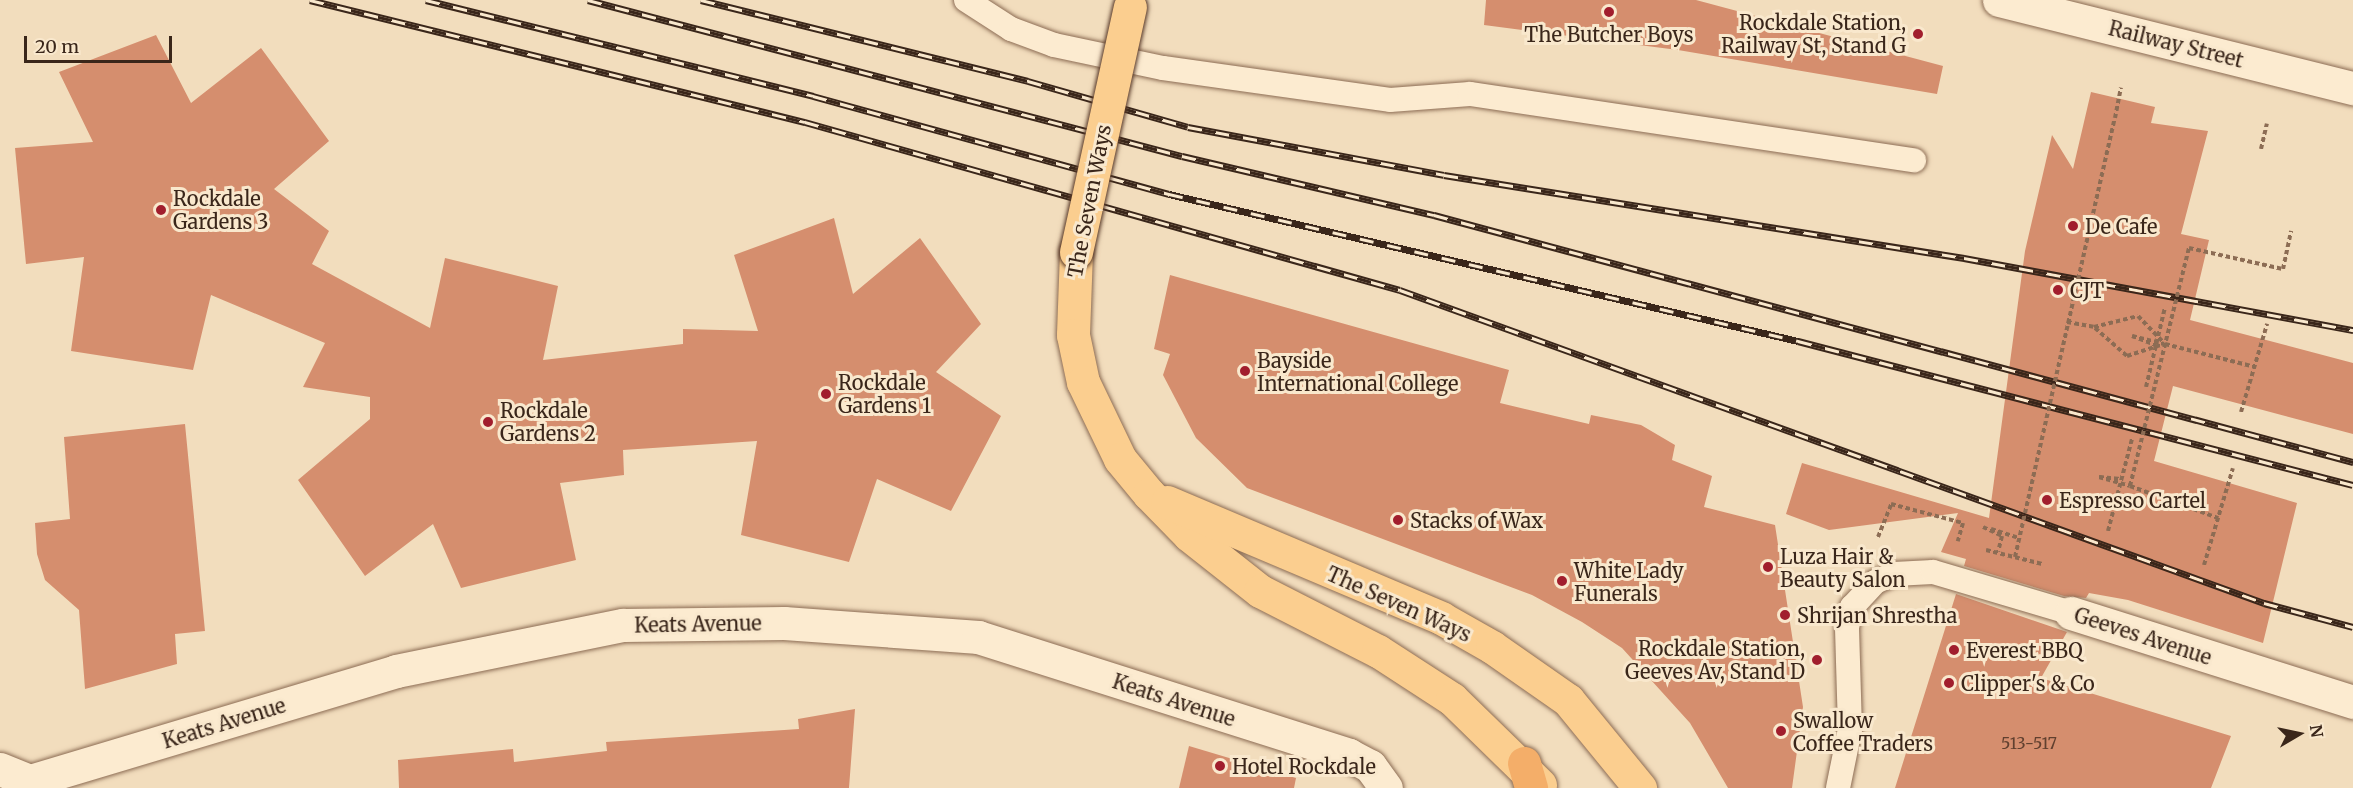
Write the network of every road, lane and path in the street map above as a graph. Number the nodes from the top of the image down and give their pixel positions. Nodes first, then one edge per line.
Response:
1 (966, 0) edge
2 (1999, 0) edge
3 (1131, 2) edge
4 (2121, 88) dead end
5 (2353, 88) edge
6 (2267, 124) dead end
7 (2261, 149) dead end
8 (1914, 160) dead end
9 (2291, 231) dead end
10 (2165, 307) dead end
11 (2067, 322) junction
12 (2267, 324) dead end
13 (2094, 327) junction
14 (2165, 344) junction
15 (2156, 345) junction
16 (2255, 367) junction
17 (2146, 387) dead end
18 (2241, 412) dead end
19 (2132, 440) dead end
20 (2233, 468) dead end
21 (2121, 480) junction
22 (2130, 486) junction
23 (1149, 494) junction
24 (2218, 518) junction
25 (2108, 531) dead end
26 (1878, 537) dead end
27 (2019, 538) junction
28 (1967, 546) dead end
29 (1977, 548) dead end
30 (2015, 557) junction
31 (1995, 562) dead end
32 (2042, 564) dead end
33 (2204, 565) dead end
34 (2071, 613) joint
35 (2353, 702) edge
36 (0, 770) edge
37 (1533, 780) edge
38 (1386, 788) edge
39 (1640, 788) edge
40 (1838, 788) edge

1 - 8 lane
2 - 5 street, Railway Street
3 - 23 main road, The Seven Ways, bridge
4 - 11 path, bridge
6 - 7 path
9 - 14 path, bridge
10 - 15 path
11 - 13 path
11 - 27 path, bridge
12 - 16 path
13 - 14 path, bridge
13 - 14 path, bridge
14 - 15 path, bridge
14 - 16 path
14 - 22 path, bridge
15 - 17 path
16 - 18 path
19 - 21 path
20 - 24 path
21 - 22 path, bridge
21 - 25 path
22 - 24 path
23 - 37 main road, The Seven Ways
23 - 39 main road, The Seven Ways
24 - 33 path
26 - 28 path
27 - 30 path, bridge
27 - 31 path
29 - 30 path, bridge
30 - 32 path, bridge
34 - 35 street, Geeves Avenue
34 - 40 lane, Geeves Avenue
36 - 38 street, Keats Avenue

